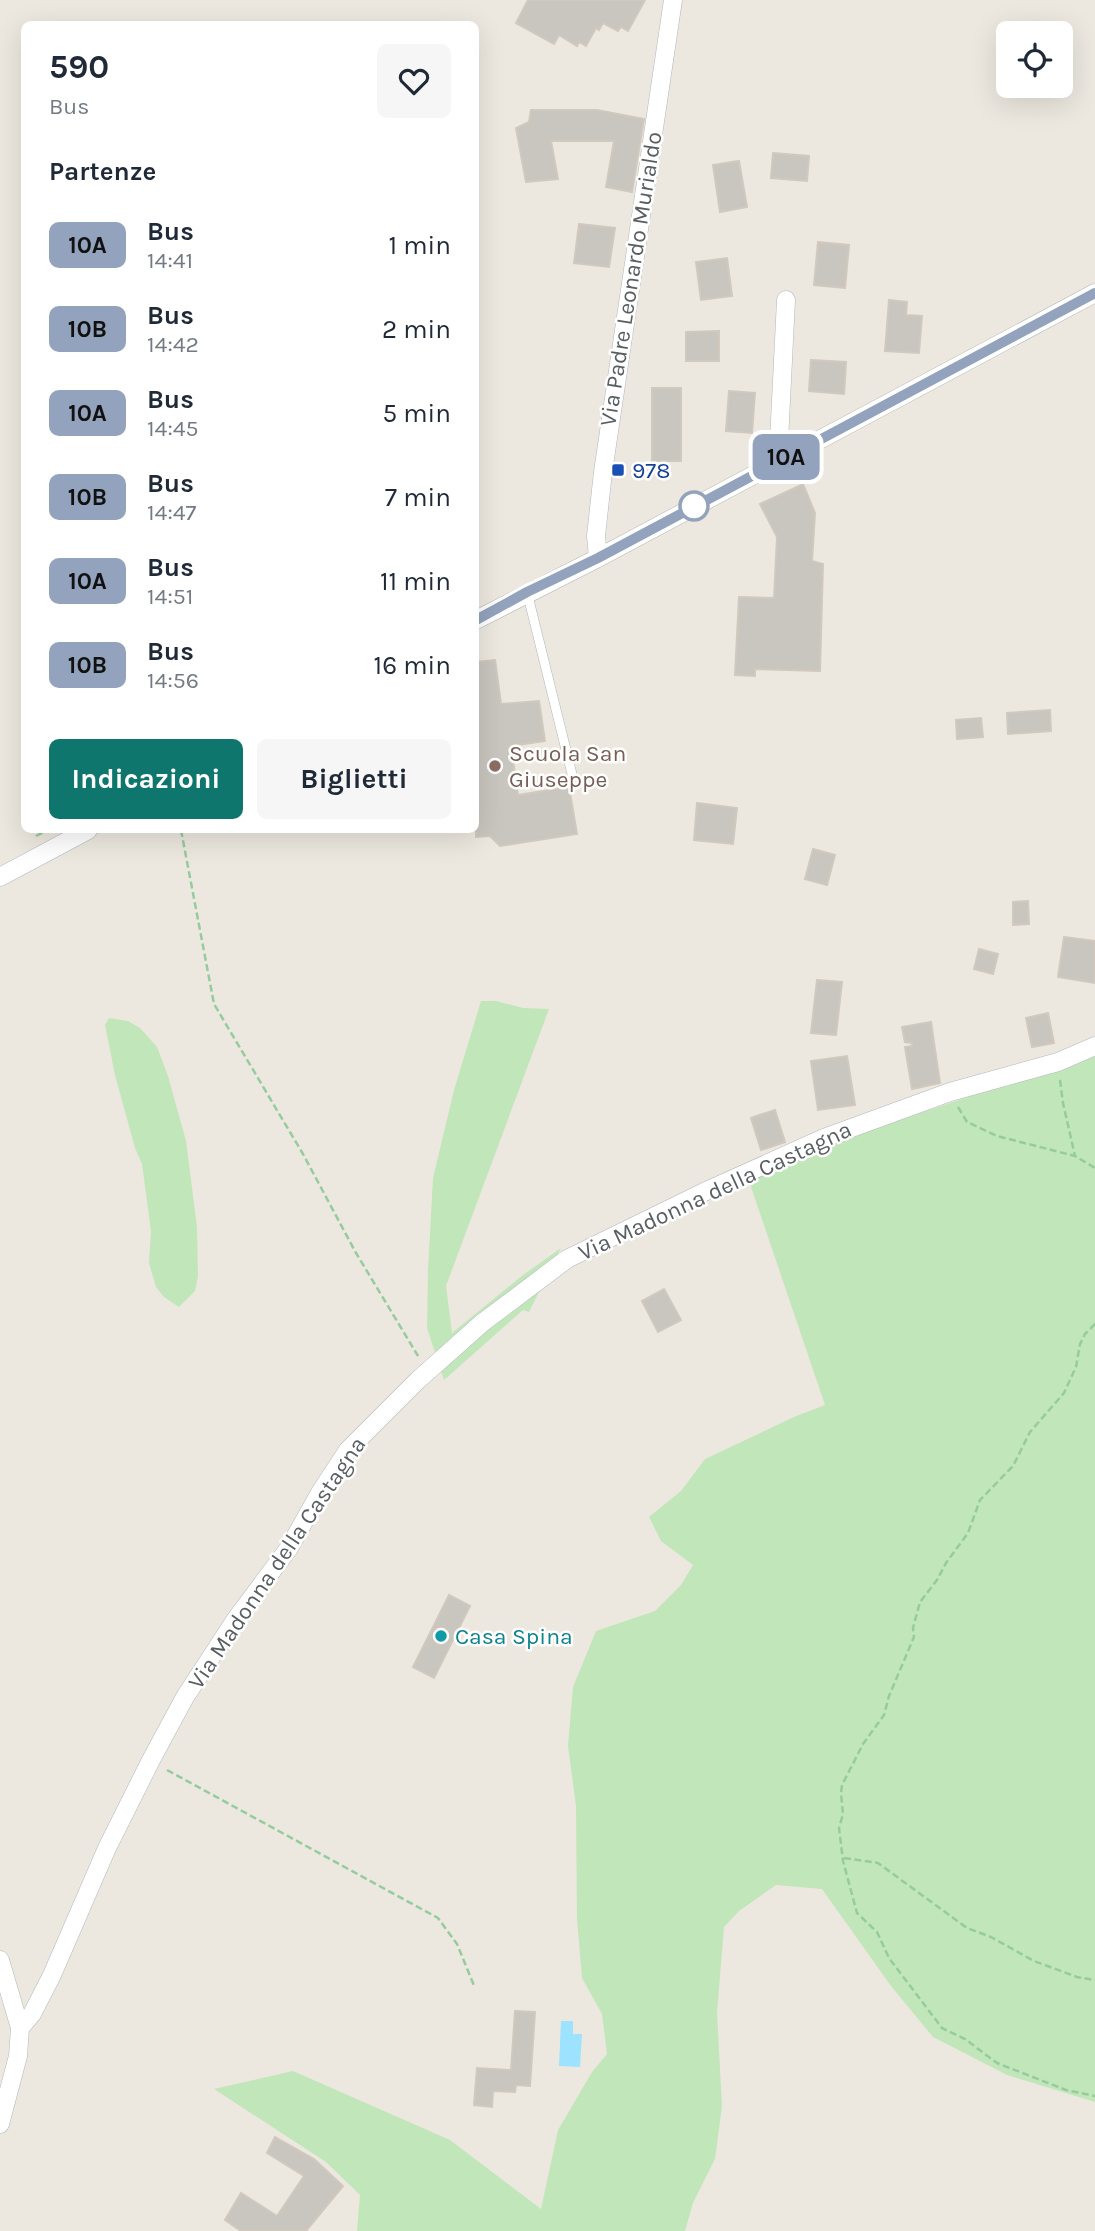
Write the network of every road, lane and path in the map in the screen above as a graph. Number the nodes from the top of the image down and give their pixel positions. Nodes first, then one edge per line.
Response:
1 (673, 0) edge
2 (1095, 293) edge
3 (786, 300) dead end
4 (778, 461) junction
5 (598, 558) junction
6 (527, 592) junction
7 (479, 618) edge
8 (572, 774) dead end
9 (82, 833) edge
10 (182, 833) edge
11 (0, 877) edge
12 (1095, 1046) edge
13 (1058, 1062) junction
14 (950, 1092) junction
15 (1075, 1156) junction
16 (1095, 1168) edge
17 (1095, 1324) edge
18 (431, 1369) junction
19 (151, 1760) junction
20 (843, 1858) junction
21 (0, 1960) edge
22 (1095, 1980) edge
23 (475, 1988) dead end
24 (20, 2028) junction
25 (1095, 2096) edge
26 (0, 2124) edge

1 - 5 street, Via Padre Leonardo Murialdo
2 - 4 street
3 - 4 street
4 - 5 street
5 - 6 street
6 - 7 street
6 - 8 lane
9 - 11 street
10 - 18 path
12 - 13 street, Via Madonna della Castagna
13 - 14 street, Via Madonna della Castagna
13 - 15 path
14 - 15 path
14 - 18 street, Via Madonna della Castagna
15 - 16 path
17 - 20 path
18 - 19 street, Via Madonna della Castagna
19 - 23 path
19 - 24 street, Via Madonna della Castagna
20 - 22 path
20 - 25 path
21 - 24 street
24 - 26 street

